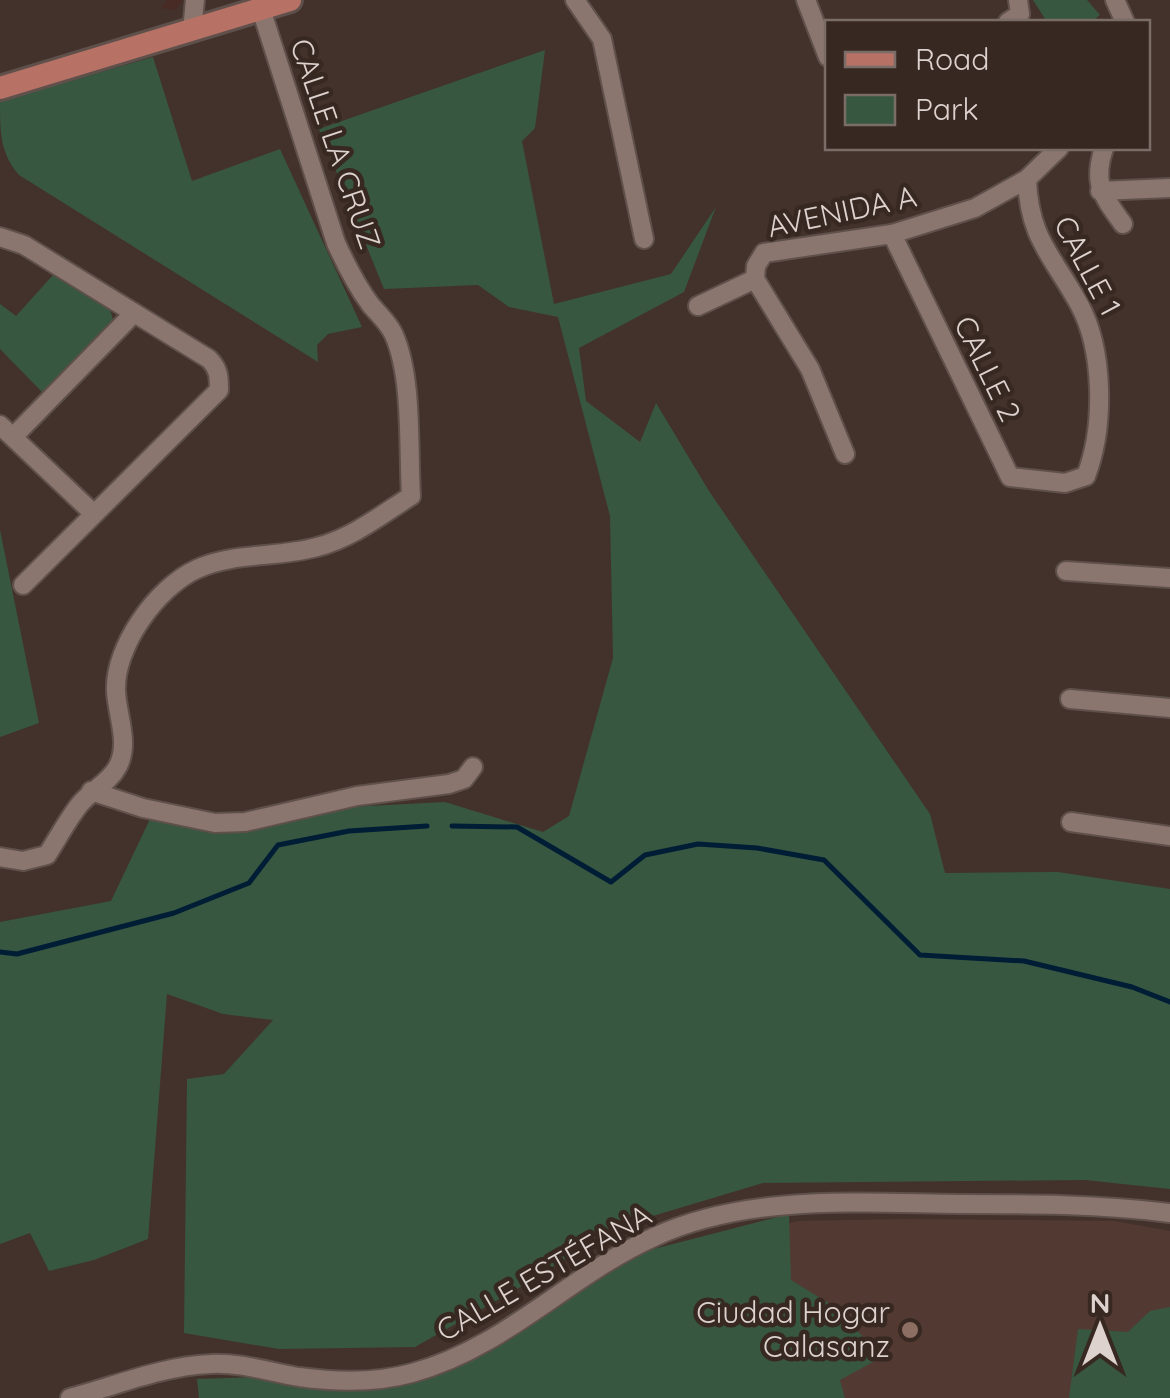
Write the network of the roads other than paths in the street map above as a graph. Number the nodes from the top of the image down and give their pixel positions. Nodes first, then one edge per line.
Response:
1 (195, 0) edge
2 (290, 0) edge
3 (575, 0) edge
4 (806, 0) edge
5 (260, 9) junction
6 (192, 31) junction
7 (825, 49) edge
8 (0, 88) edge
9 (1057, 150) edge
10 (1104, 150) edge
11 (1027, 178) junction
12 (1170, 188) edge
13 (1100, 191) junction
14 (1123, 224) dead end
15 (892, 234) junction
16 (0, 237) edge
17 (644, 239) dead end
18 (755, 279) junction
19 (698, 306) dead end
20 (134, 313) junction
21 (7, 431) edge
22 (844, 454) dead end
23 (1064, 483) joint
24 (93, 513) junction
25 (1066, 571) dead end
26 (1170, 578) edge
27 (23, 585) dead end
28 (1070, 699) dead end
29 (1170, 708) edge
30 (474, 767) dead end
31 (92, 792) junction
32 (1072, 822) dead end
33 (1170, 836) edge
34 (0, 857) edge
35 (1170, 1214) edge
36 (70, 1398) edge

1 - 6 street
2 - 5 main road
3 - 17 street
4 - 7 street
5 - 6 main road
5 - 31 street, CALLE LA CRUZ
6 - 8 main road
9 - 11 street, AVENIDA A
10 - 13 street
11 - 15 street, AVENIDA A
11 - 23 street, CALLE 1
12 - 13 street
13 - 14 street
15 - 18 street, AVENIDA A
15 - 23 street, CALLE 2
16 - 20 street
18 - 19 street, AVENIDA A
18 - 22 street
20 - 21 street
20 - 24 street
21 - 24 street
24 - 27 street
25 - 26 street
28 - 29 street
30 - 31 street
31 - 34 street, CALLE LA CRUZ
32 - 33 street
35 - 36 street, CALLE ESTÉFANA

